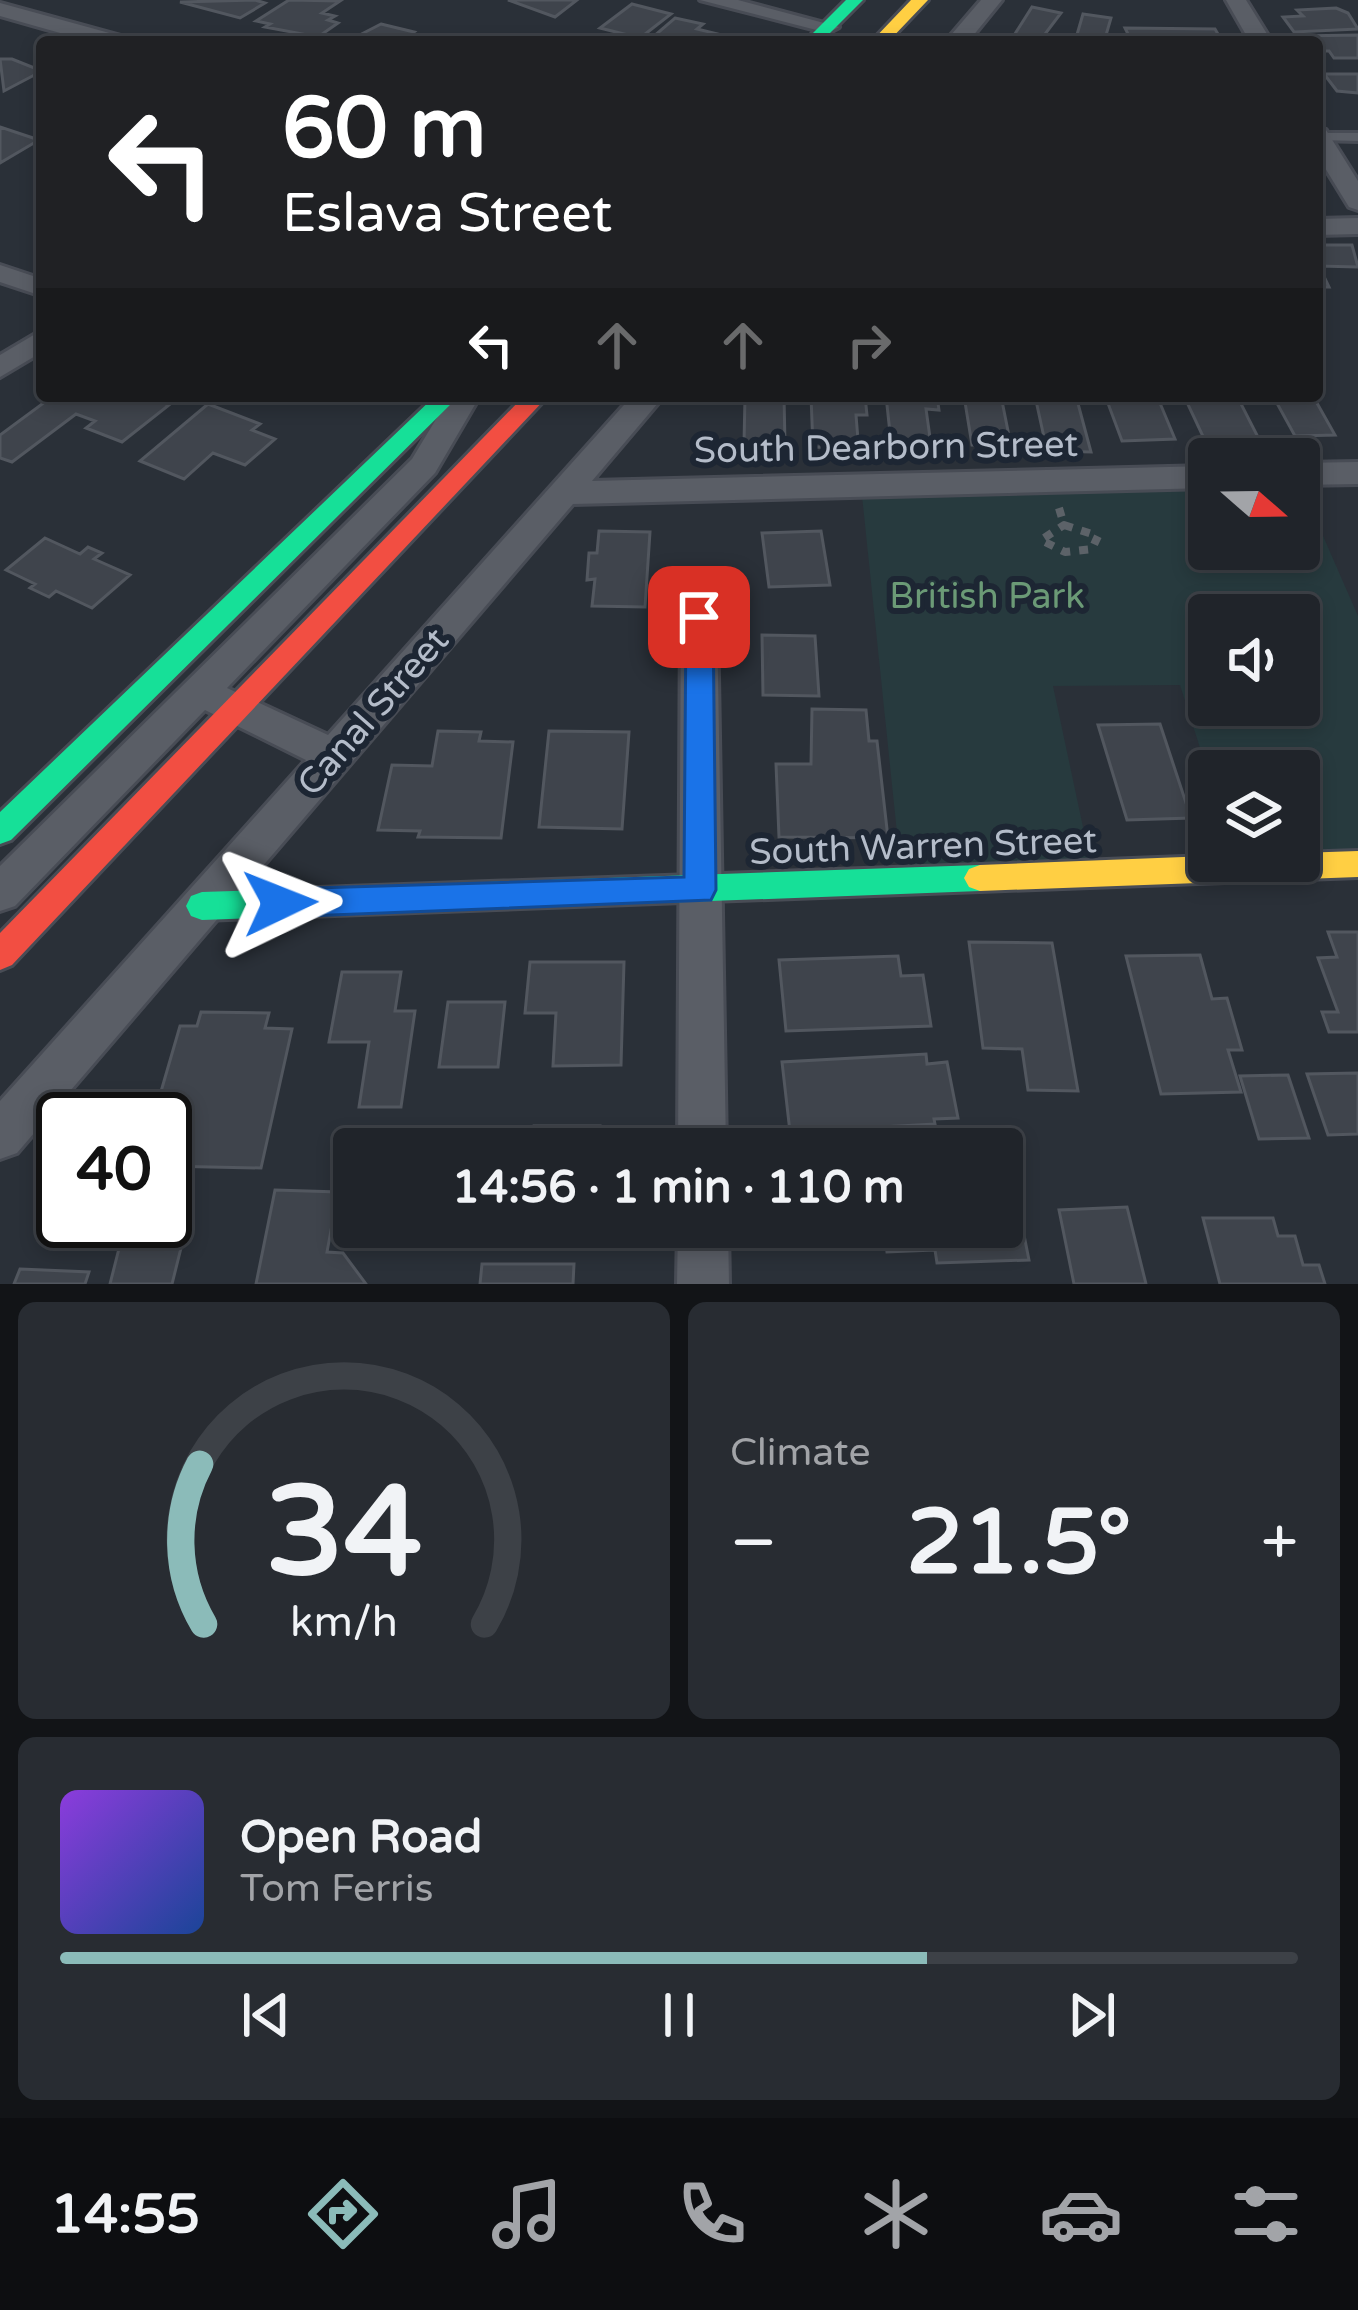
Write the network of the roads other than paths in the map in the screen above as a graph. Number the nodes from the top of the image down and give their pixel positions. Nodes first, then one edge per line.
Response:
1 (14, 0) edge
2 (710, 0) edge
3 (855, 0) edge
4 (920, 0) edge
5 (992, 0) edge
6 (1236, 0) edge
7 (0, 8) edge
8 (820, 34) edge
9 (96, 36) edge
10 (885, 36) edge
11 (961, 36) edge
12 (1257, 36) edge
13 (1323, 136) edge
14 (1358, 136) edge
15 (1323, 144) edge
16 (1358, 202) edge
17 (1358, 226) edge
18 (1323, 227) edge
19 (0, 274) edge
20 (36, 287) edge
21 (36, 343) edge
22 (0, 368) edge
23 (442, 402) edge
24 (461, 402) edge
25 (531, 402) edge
26 (645, 402) edge
27 (1358, 472) edge
28 (1320, 473) edge
29 (1188, 478) edge
30 (565, 493) junction
31 (699, 617) dead end
32 (220, 701) junction
33 (332, 755) junction
34 (0, 831) edge
35 (1358, 864) edge
36 (700, 890) junction
37 (0, 893) edge
38 (202, 906) junction
39 (0, 956) edge
40 (702, 1128) edge
41 (0, 1136) edge
42 (703, 1248) edge
43 (703, 1284) edge

1 - 7 street
2 - 8 street
3 - 8 main road
4 - 10 main road
5 - 11 street
6 - 12 street
7 - 9 street
13 - 14 lane
15 - 16 street
17 - 18 street
19 - 20 street
21 - 22 street
23 - 34 main road
24 - 32 street
25 - 32 main road
26 - 30 street, Canal Street
27 - 28 street
29 - 30 street, South Dearborn Street
30 - 33 street, Canal Street
31 - 36 street
32 - 33 street
32 - 37 street
32 - 39 main road
33 - 38 street, Canal Street
35 - 36 main road, South Warren Street
36 - 38 main road, South Warren Street
36 - 40 street
38 - 41 street, Canal Street
42 - 43 street

